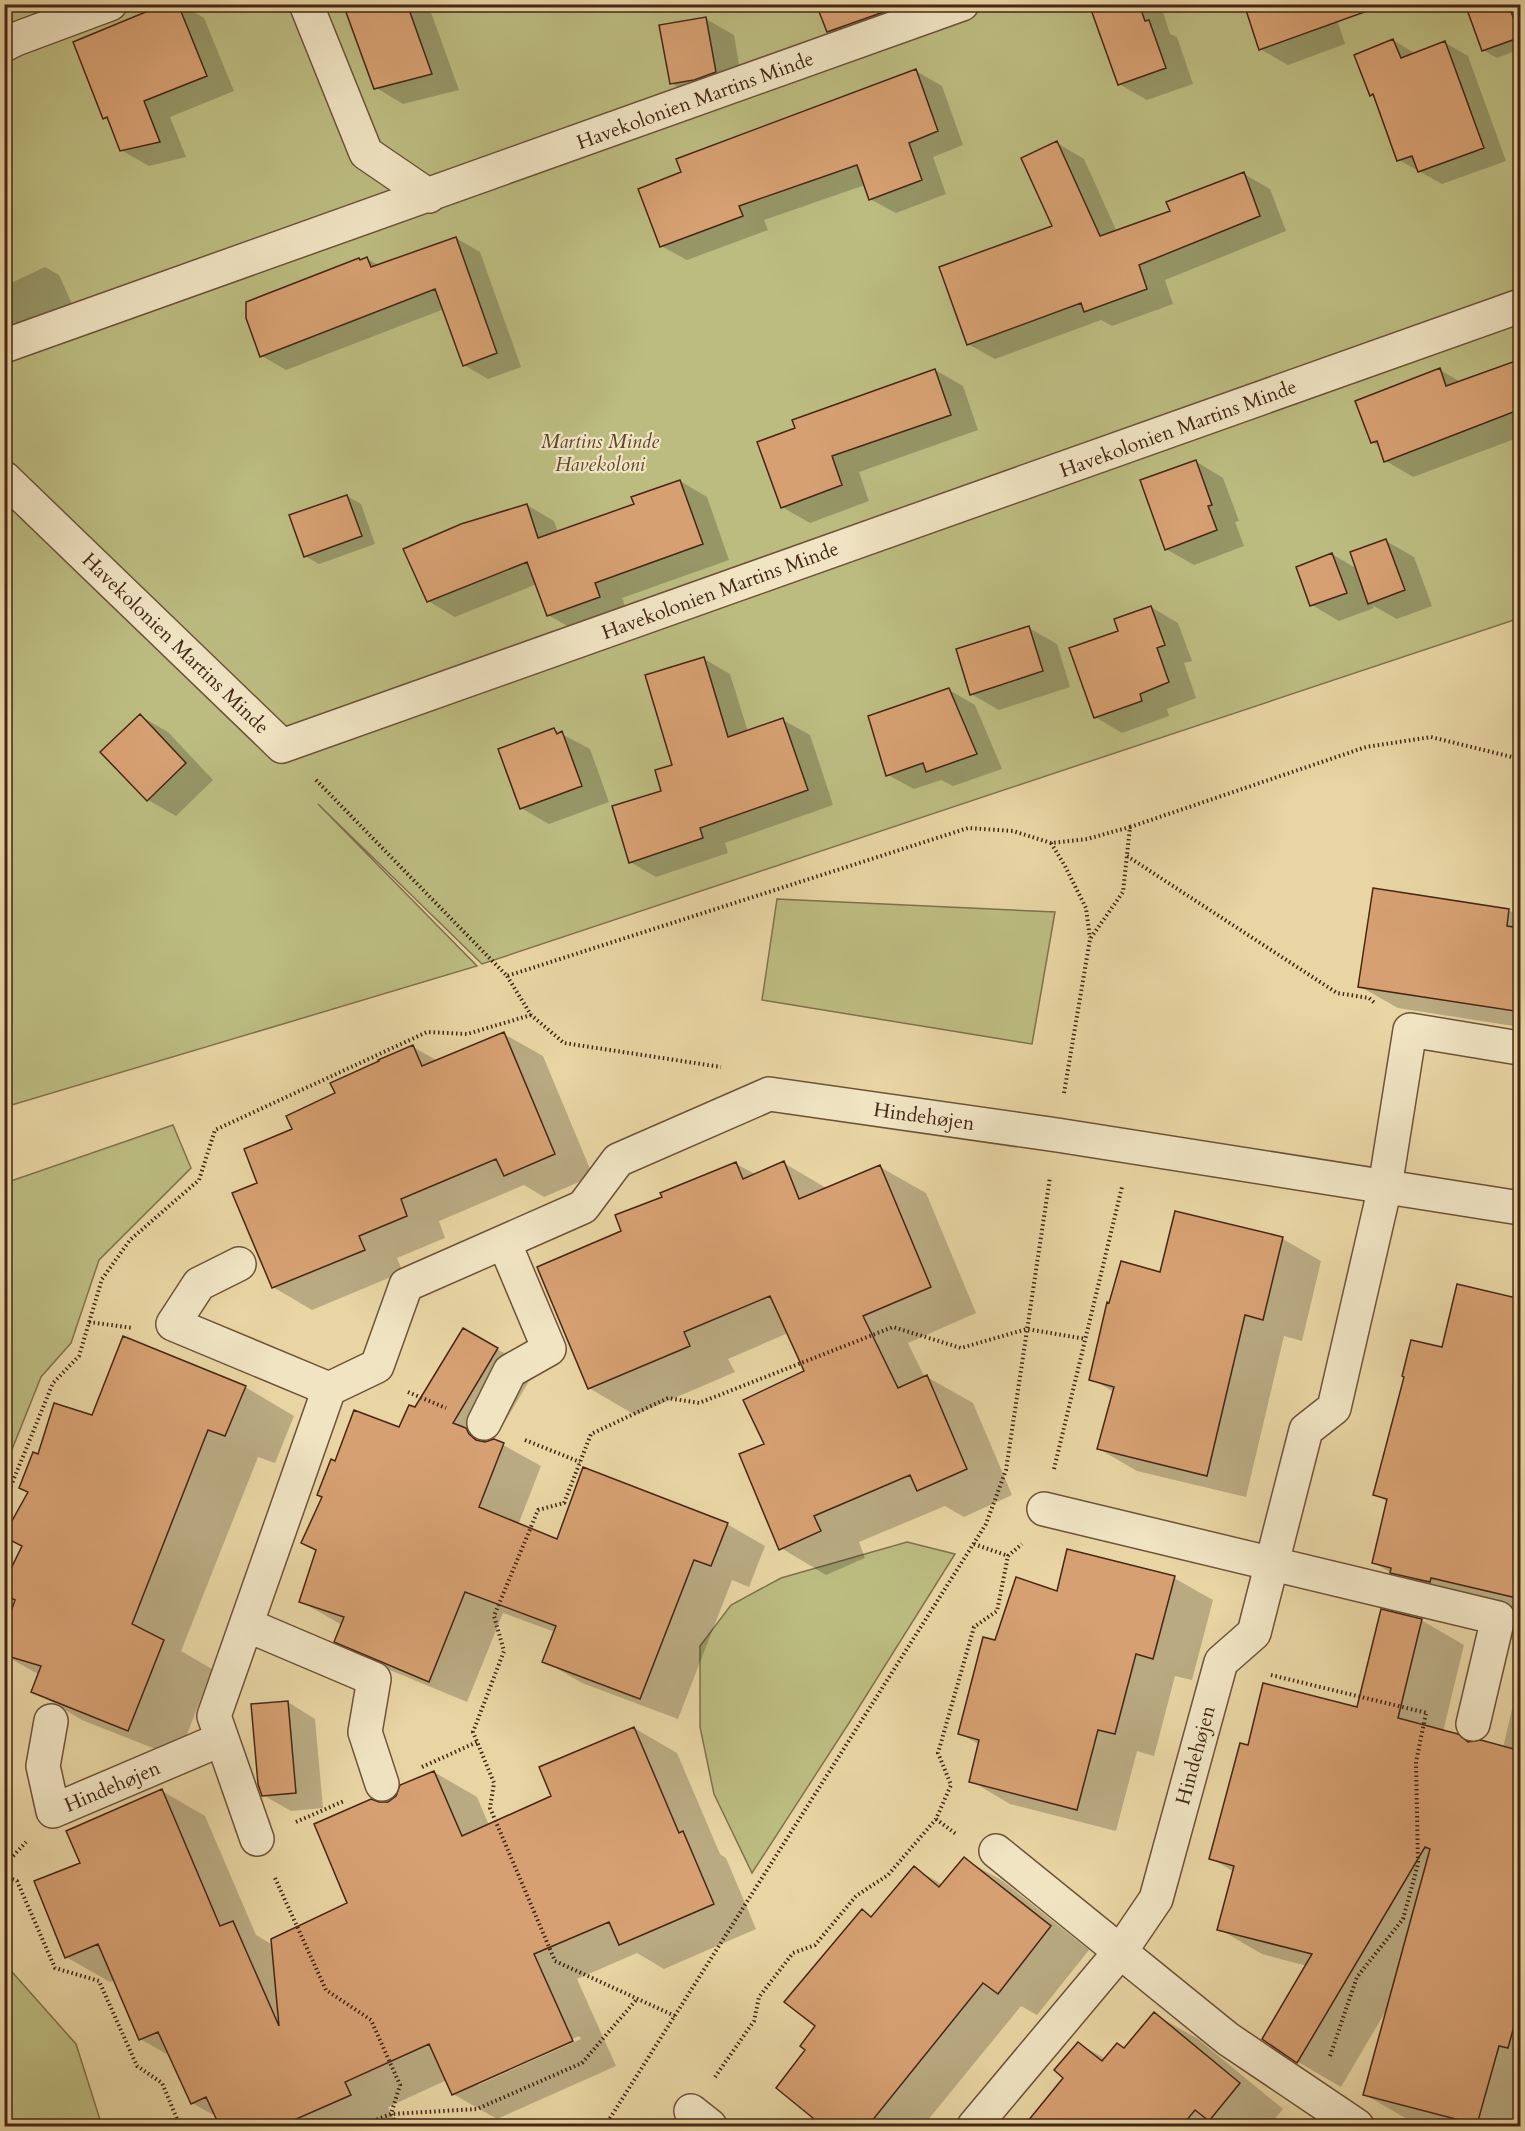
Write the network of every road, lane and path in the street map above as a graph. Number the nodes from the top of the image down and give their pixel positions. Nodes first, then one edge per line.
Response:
1 (110, 4) edge
2 (306, 4) edge
3 (962, 4) edge
4 (4, 45) edge
5 (429, 196) junction
6 (1521, 306) edge
7 (4, 346) edge
8 (4, 478) edge
9 (282, 746) junction
10 (1521, 759) edge
11 (1130, 827) junction
12 (1051, 843) junction
13 (1126, 856) junction
14 (1090, 939) junction
15 (507, 976) junction
16 (531, 1015) junction
17 (1410, 1030) junction
18 (1513, 1047) dead end
19 (769, 1094) junction
20 (1057, 1135) junction
21 (1123, 1183) dead end
22 (1385, 1187) junction
23 (1521, 1208) edge
24 (504, 1242) junction
25 (238, 1264) dead end
26 (1027, 1329) junction
27 (1086, 1339) junction
28 (329, 1389) junction
29 (483, 1423) dead end
30 (4, 1503) edge
31 (1044, 1509) junction
32 (974, 1544) junction
33 (1008, 1556) junction
34 (1272, 1563) junction
35 (247, 1625) junction
36 (1221, 1662) junction
37 (1426, 1713) junction
38 (51, 1721) dead end
39 (1473, 1724) joint
40 (222, 1739) junction
41 (382, 1784) dead end
42 (257, 1839) joint
43 (996, 1851) dead end
44 (4, 1876) edge
45 (1120, 1952) junction
46 (637, 1999) junction
47 (675, 2016) junction
48 (1315, 2098) junction
49 (391, 2114) junction
50 (700, 2119) edge
51 (180, 2127) edge
52 (360, 2127) edge
53 (397, 2127) edge
54 (605, 2127) edge
55 (974, 2127) edge
56 (1358, 2127) edge

1 - 4 street
2 - 5 street
3 - 5 street, Havekolonien Martins Minde
5 - 7 street, Havekolonien Martins Minde
6 - 9 street, Havekolonien Martins Minde
8 - 9 street, Havekolonien Martins Minde
9 - 15 path
10 - 11 path
11 - 12 path
11 - 13 path
12 - 14 path
12 - 15 path
13 - 14 path
13 - 17 path
14 - 20 path
15 - 16 path
16 - 19 path
16 - 30 path
17 - 18 street
17 - 22 street
19 - 20 street, Hindehøjen
19 - 24 street
20 - 22 street, Hindehøjen
20 - 26 path
21 - 27 path
22 - 23 street, Hindehøjen
22 - 34 street
24 - 28 street
24 - 29 street
25 - 28 street
26 - 27 path
26 - 32 path
26 - 46 path
27 - 31 path
28 - 35 street
31 - 33 path
31 - 34 street
32 - 33 path
32 - 47 path
33 - 50 path
34 - 36 street
34 - 39 street
35 - 40 street
35 - 41 street
36 - 37 path
36 - 45 street, Hindehøjen
37 - 39 path
37 - 48 path
38 - 40 street, Hindehøjen
40 - 42 street
42 - 49 path
43 - 45 street
44 - 51 path
45 - 48 street
45 - 55 street, Hindehøjen
46 - 47 path
46 - 49 path
47 - 54 path
48 - 56 street
49 - 52 path
49 - 53 path

